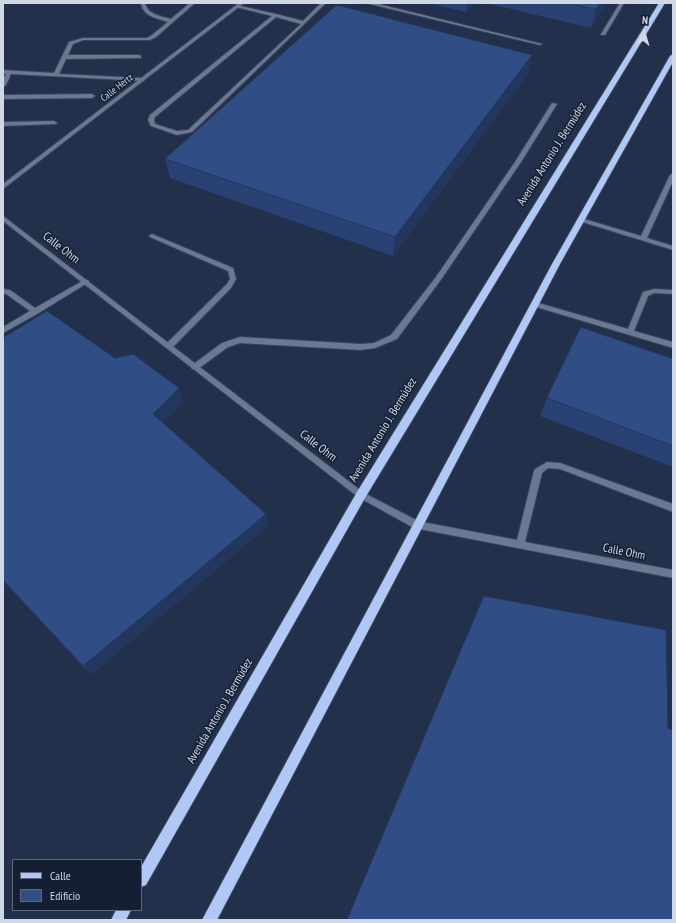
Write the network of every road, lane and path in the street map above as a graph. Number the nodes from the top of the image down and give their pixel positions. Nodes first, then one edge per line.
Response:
1 (143, 3) edge
2 (324, 3) edge
3 (368, 3) edge
4 (622, 3) edge
5 (662, 3) edge
6 (190, 4) edge
7 (240, 5) edge
8 (276, 15) junction
9 (171, 21) junction
10 (304, 22) junction
11 (603, 34) dead end
12 (540, 44) dead end
13 (673, 56) edge
14 (64, 57) junction
15 (139, 57) dead end
16 (3, 72) edge
17 (9, 72) junction
18 (56, 75) junction
19 (142, 80) junction
20 (3, 85) edge
21 (92, 96) dead end
22 (3, 97) edge
23 (554, 104) dead end
24 (54, 123) dead end
25 (3, 124) edge
26 (673, 175) edge
27 (3, 187) edge
28 (3, 218) edge
29 (582, 220) junction
30 (152, 236) dead end
31 (643, 239) junction
32 (673, 248) edge
33 (86, 282) junction
34 (3, 291) edge
35 (673, 292) edge
36 (535, 304) junction
37 (35, 312) junction
38 (3, 330) edge
39 (630, 332) junction
40 (673, 345) edge
41 (168, 346) junction
42 (195, 367) junction
43 (361, 495) junction
44 (673, 508) edge
45 (417, 525) junction
46 (520, 545) junction
47 (673, 574) edge
48 (142, 878) edge
49 (123, 911) edge
50 (118, 920) edge
51 (208, 920) edge

1 - 9 street
2 - 10 street
3 - 12 street
4 - 11 street
5 - 43 main road, Avenida Antonio J. Bermúdez
6 - 9 street
7 - 8 street
7 - 19 street, Calle Hertz
8 - 10 street
8 - 10 street
9 - 14 street
13 - 29 main road
14 - 15 street
14 - 18 street
16 - 17 street
17 - 18 street
17 - 20 street
18 - 19 street
19 - 27 street, Calle Hertz
21 - 22 street
23 - 42 street
24 - 25 street
26 - 31 street
28 - 33 street, Calle Ohm
29 - 31 street
29 - 36 main road
30 - 41 street
31 - 32 street
33 - 37 street
33 - 41 street, Calle Ohm
34 - 37 street
35 - 39 street
36 - 39 street
36 - 45 main road
37 - 38 street
39 - 40 street
41 - 42 street, Calle Ohm
42 - 43 street, Calle Ohm
43 - 45 street, Calle Ohm
43 - 48 main road, Avenida Antonio J. Bermúdez
44 - 46 street
45 - 46 street, Calle Ohm
45 - 51 main road
46 - 47 street, Calle Ohm
49 - 50 main road

